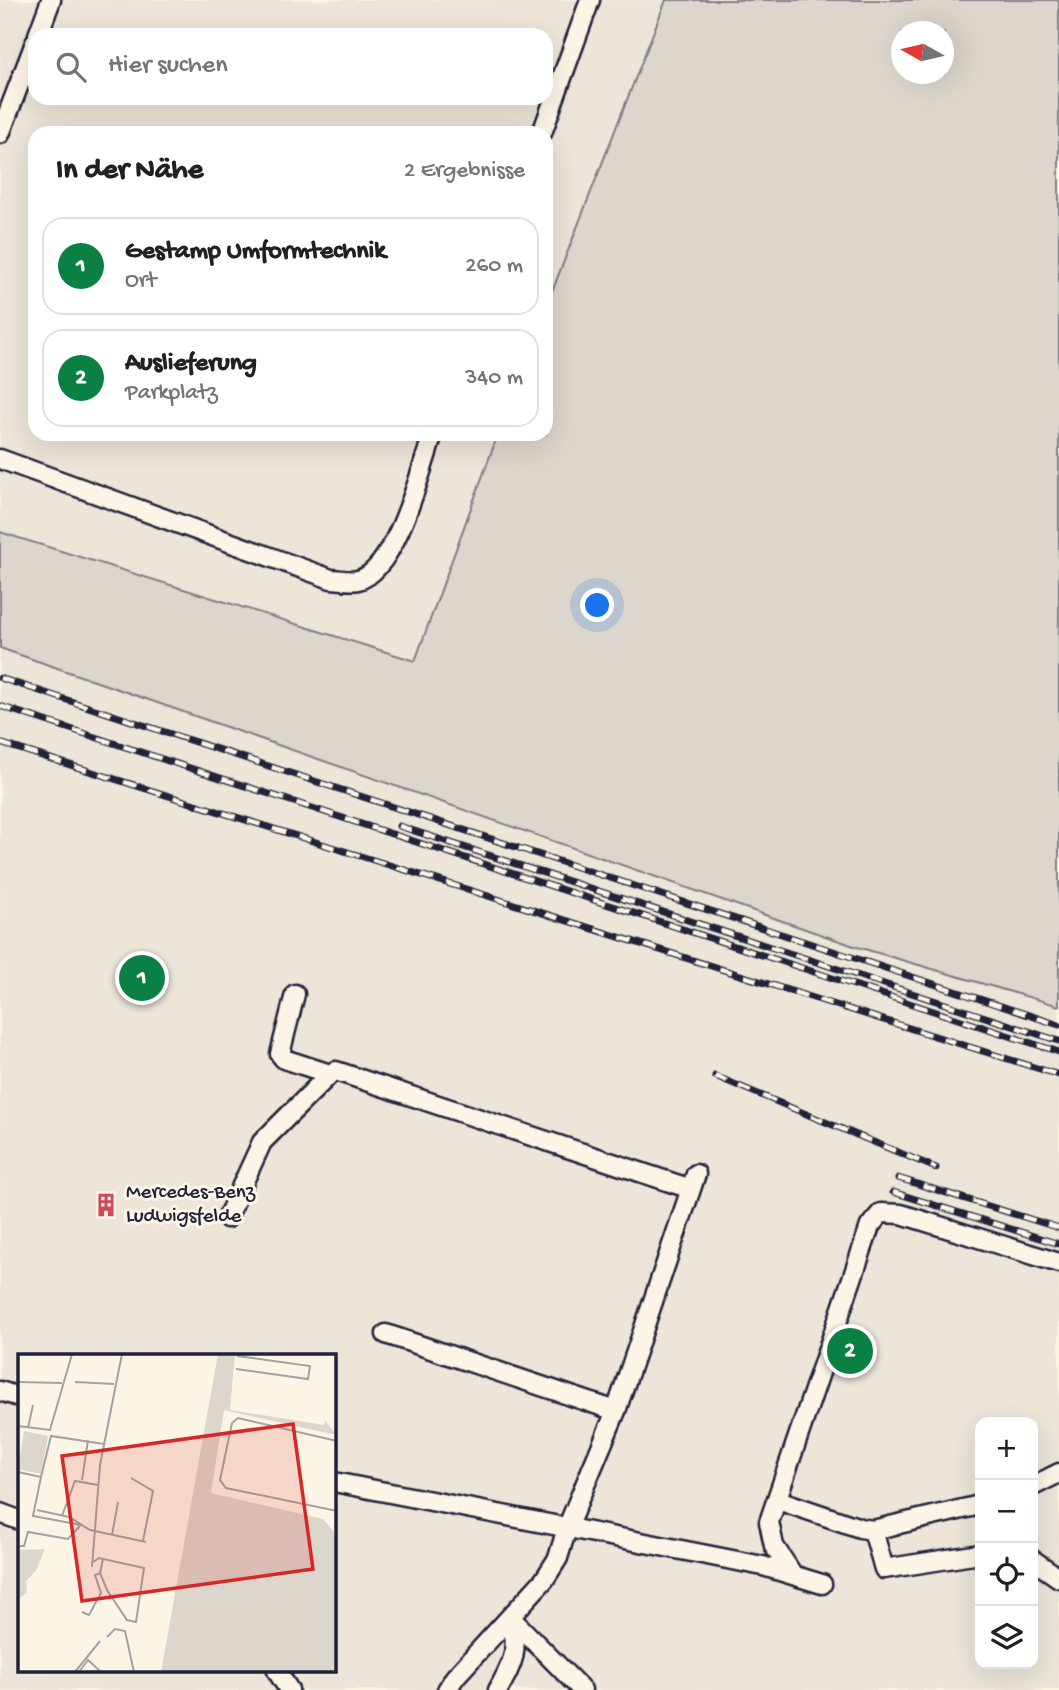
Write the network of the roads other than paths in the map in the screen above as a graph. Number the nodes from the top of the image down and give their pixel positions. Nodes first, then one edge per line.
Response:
1 (51, 0) edge
2 (590, 0) edge
3 (41, 28) edge
4 (28, 61) edge
5 (553, 103) edge
6 (552, 105) edge
7 (545, 126) edge
8 (0, 134) edge
9 (430, 441) edge
10 (0, 459) edge
11 (295, 994) dead end
12 (330, 1074) junction
13 (227, 1217) dead end
14 (1059, 1263) edge
15 (386, 1334) dead end
16 (0, 1391) edge
17 (18, 1397) edge
18 (615, 1411) junction
19 (1056, 1475) edge
20 (336, 1482) edge
21 (1038, 1484) edge
22 (778, 1500) junction
23 (975, 1506) edge
24 (0, 1513) edge
25 (18, 1520) edge
26 (566, 1528) junction
27 (873, 1530) junction
28 (975, 1555) edge
29 (1038, 1563) edge
30 (793, 1575) junction
31 (1059, 1578) edge
32 (822, 1584) dead end
33 (511, 1618) junction
34 (277, 1672) edge
35 (289, 1690) edge
36 (447, 1690) edge
37 (498, 1690) edge
38 (582, 1690) edge

1 - 3 lane
2 - 5 lane
4 - 8 lane
6 - 7 lane
9 - 10 lane
11 - 12 lane
12 - 13 lane
12 - 18 lane
14 - 22 lane
15 - 18 lane
16 - 17 lane
18 - 26 lane
19 - 21 lane
20 - 26 lane
22 - 27 lane
22 - 30 lane
23 - 27 lane
24 - 25 lane
26 - 30 lane
26 - 33 lane
27 - 28 lane
29 - 31 lane
30 - 32 lane
33 - 36 lane
33 - 37 lane
33 - 38 lane
34 - 35 lane

